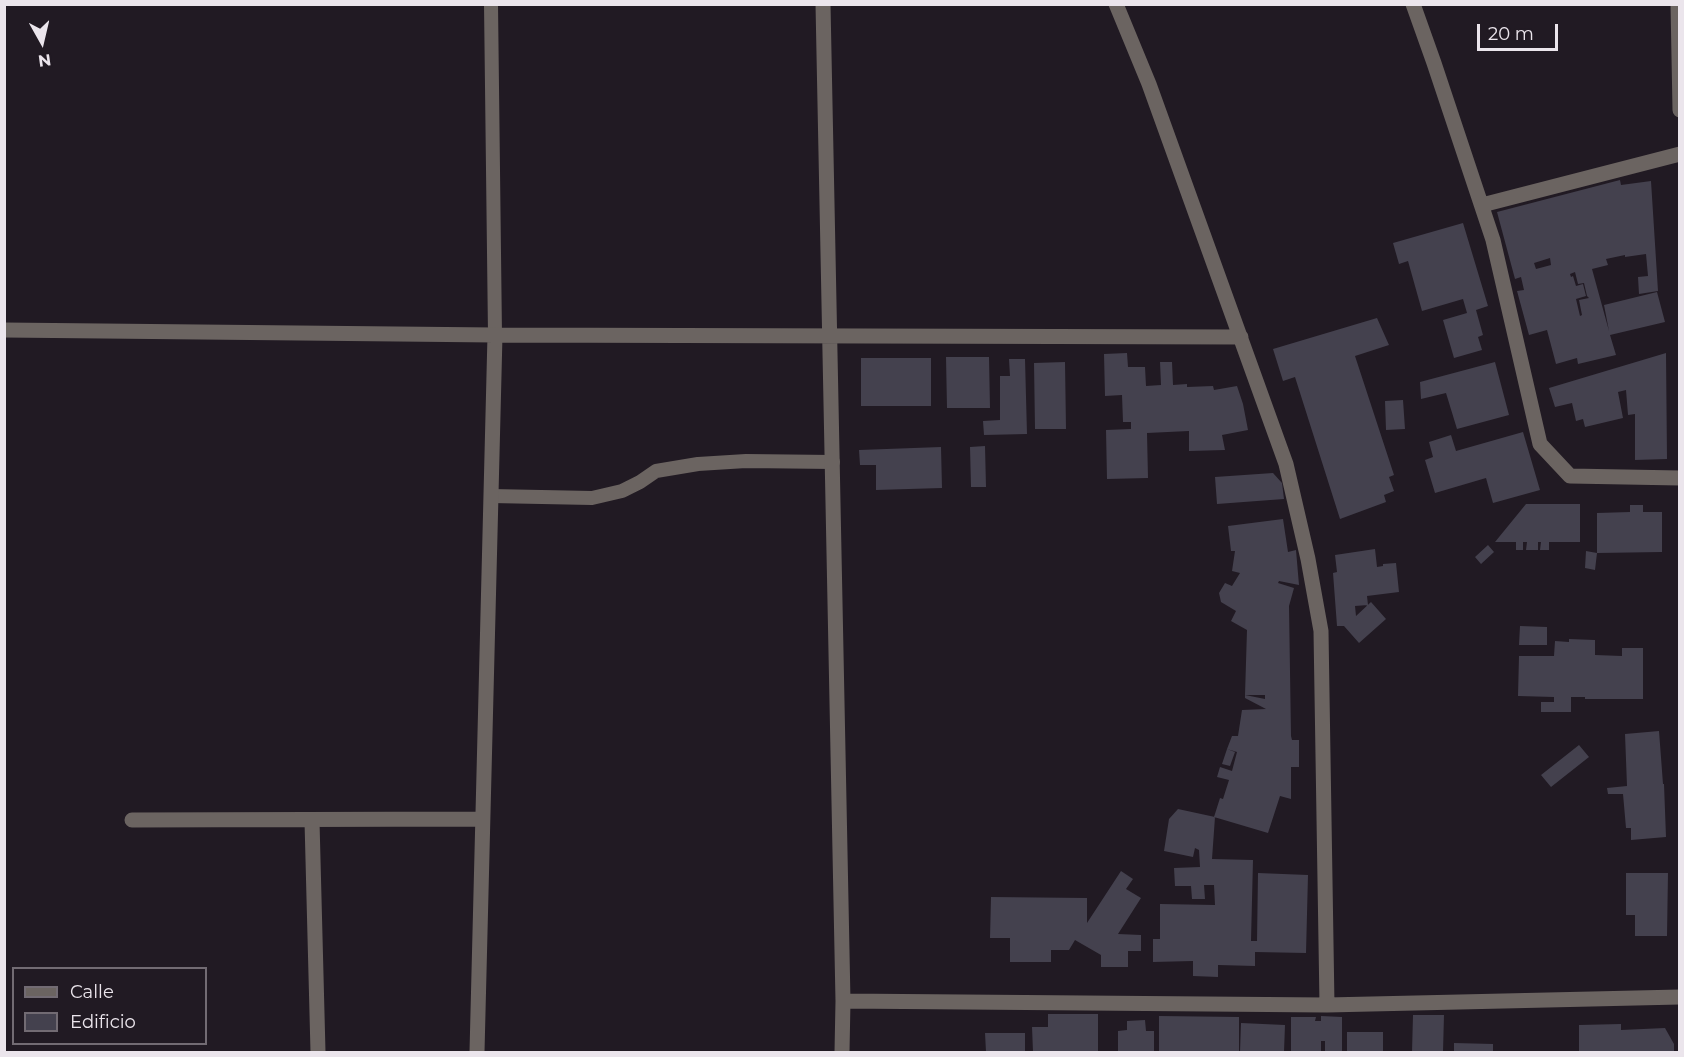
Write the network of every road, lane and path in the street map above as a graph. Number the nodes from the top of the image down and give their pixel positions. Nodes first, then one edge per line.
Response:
1 (492, 4) edge
2 (823, 4) edge
3 (1116, 4) edge
4 (1413, 4) edge
5 (1678, 4) edge
6 (1679, 82) edge
7 (1680, 110) edge
8 (1680, 154) edge
9 (1482, 205) junction
10 (4, 330) edge
11 (495, 335) junction
12 (831, 335) junction
13 (1241, 337) junction
14 (833, 462) junction
15 (1680, 478) edge
16 (491, 496) junction
17 (483, 819) junction
18 (132, 820) dead end
19 (312, 821) junction
20 (1680, 997) edge
21 (843, 1001) junction
22 (1327, 1005) junction
23 (318, 1053) edge
24 (477, 1053) edge
25 (842, 1053) edge

1 - 11 lane
2 - 12 street
3 - 13 street
4 - 9 street
5 - 6 street
6 - 7 street
8 - 9 street
9 - 15 street
10 - 11 street
11 - 12 street
11 - 16 street
12 - 13 street
12 - 14 street
13 - 22 street
14 - 16 lane
14 - 21 street
16 - 17 street
17 - 19 street
17 - 24 street
18 - 19 street
19 - 23 street
20 - 22 street
21 - 22 street
21 - 25 street

